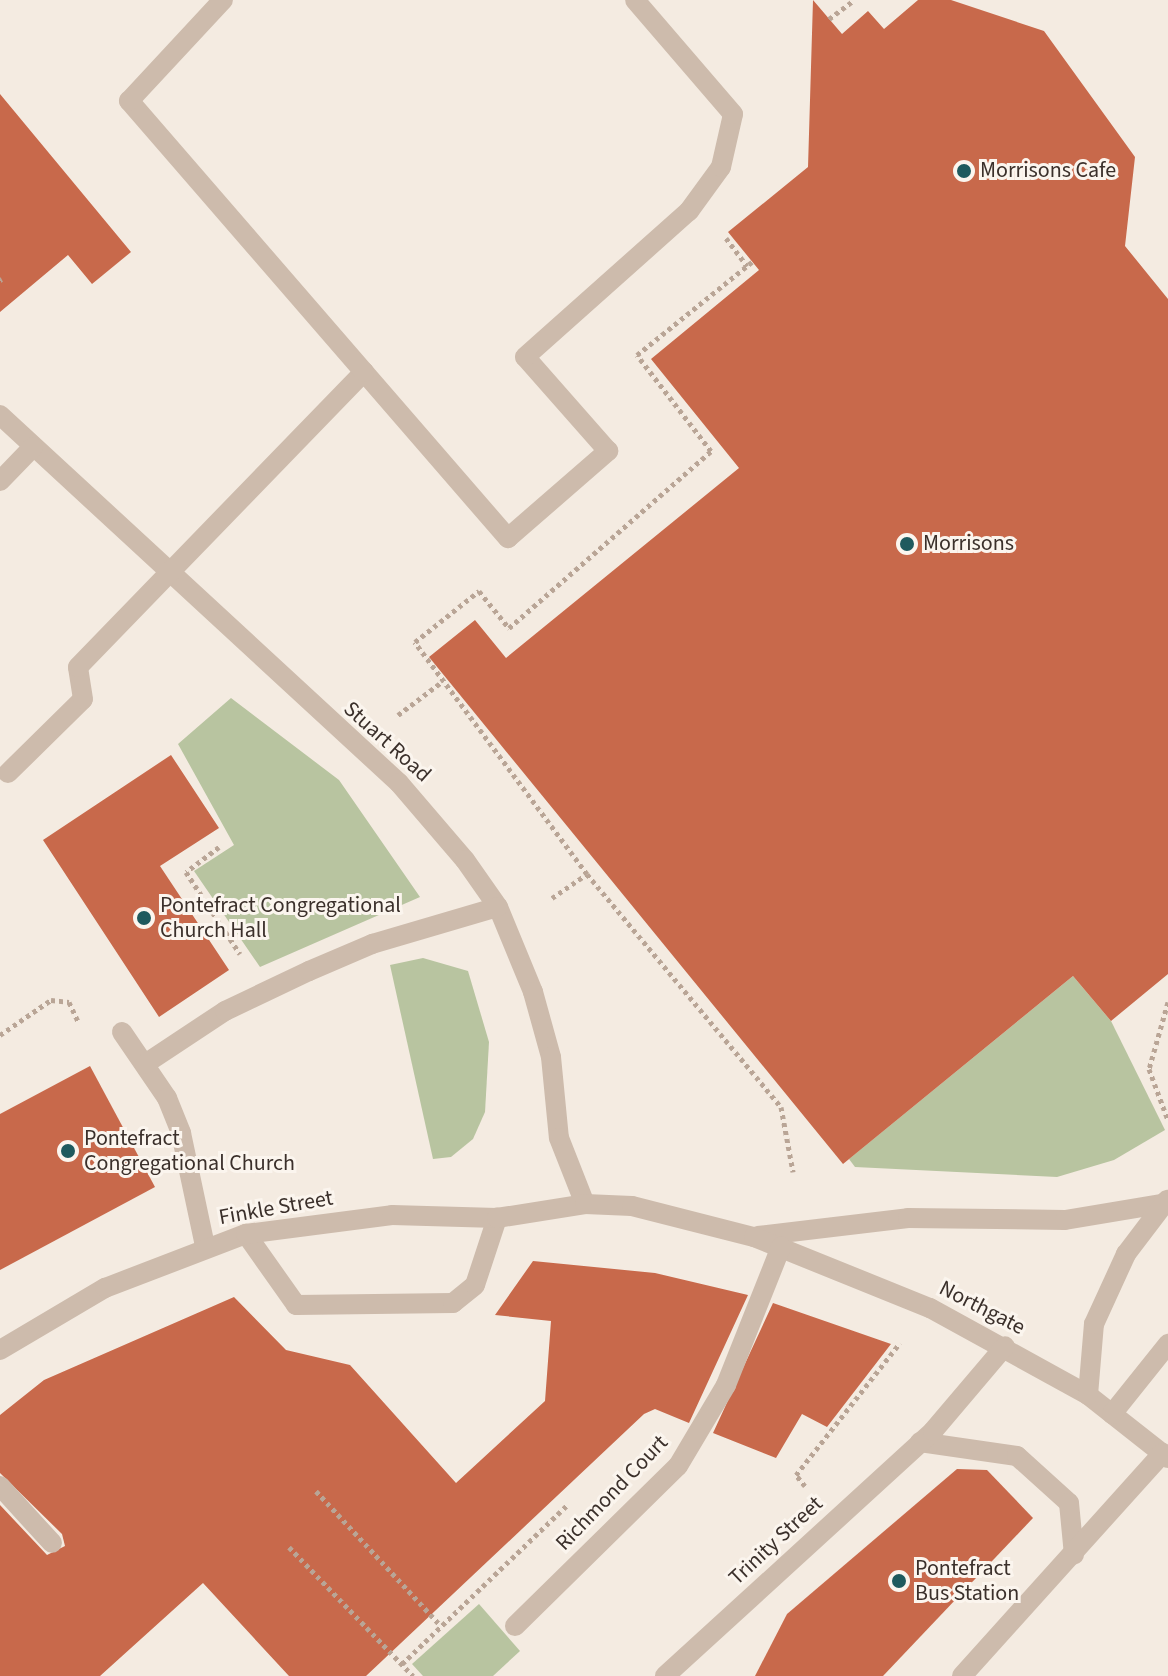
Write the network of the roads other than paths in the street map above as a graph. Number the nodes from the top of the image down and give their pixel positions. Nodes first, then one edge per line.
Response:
1 (223, 0) edge
2 (635, 0) edge
3 (364, 372) junction
4 (0, 415) edge
5 (33, 447) junction
6 (0, 481) edge
7 (164, 573) junction
8 (8, 773) dead end
9 (498, 907) junction
10 (122, 1032) dead end
11 (145, 1064) junction
12 (1164, 1202) edge
13 (585, 1204) junction
14 (497, 1218) junction
15 (246, 1234) junction
16 (754, 1237) junction
17 (205, 1246) junction
18 (781, 1247) junction
19 (1168, 1344) edge
20 (1005, 1346) junction
21 (0, 1350) edge
22 (1088, 1395) junction
23 (1112, 1414) junction
24 (920, 1442) junction
25 (1165, 1456) edge
26 (0, 1486) edge
27 (52, 1543) dead end
28 (1074, 1555) junction
29 (515, 1626) dead end
30 (665, 1676) edge
31 (962, 1676) edge

1 - 3 street
2 - 3 street
3 - 7 street
4 - 5 street, Stuart Road
5 - 6 street
5 - 7 street, Stuart Road
7 - 8 street
7 - 9 street, Stuart Road
9 - 11 street
9 - 13 street, Stuart Road
10 - 11 street
11 - 17 street
12 - 16 street, Northgate
12 - 22 street
13 - 14 street, Finkle Street
13 - 16 street, Northgate
14 - 15 street, Finkle Street
14 - 15 street
15 - 17 street, Finkle Street
16 - 18 street, Northgate
17 - 21 street, Finkle Street
18 - 20 street, Northgate
18 - 29 street, Richmond Court
19 - 23 street
20 - 22 street, Northgate
20 - 24 street, Trinity Street
22 - 23 street, Northgate
23 - 25 street, Northgate
24 - 28 street
24 - 30 street, Trinity Street
25 - 28 street
26 - 27 street
28 - 31 street

